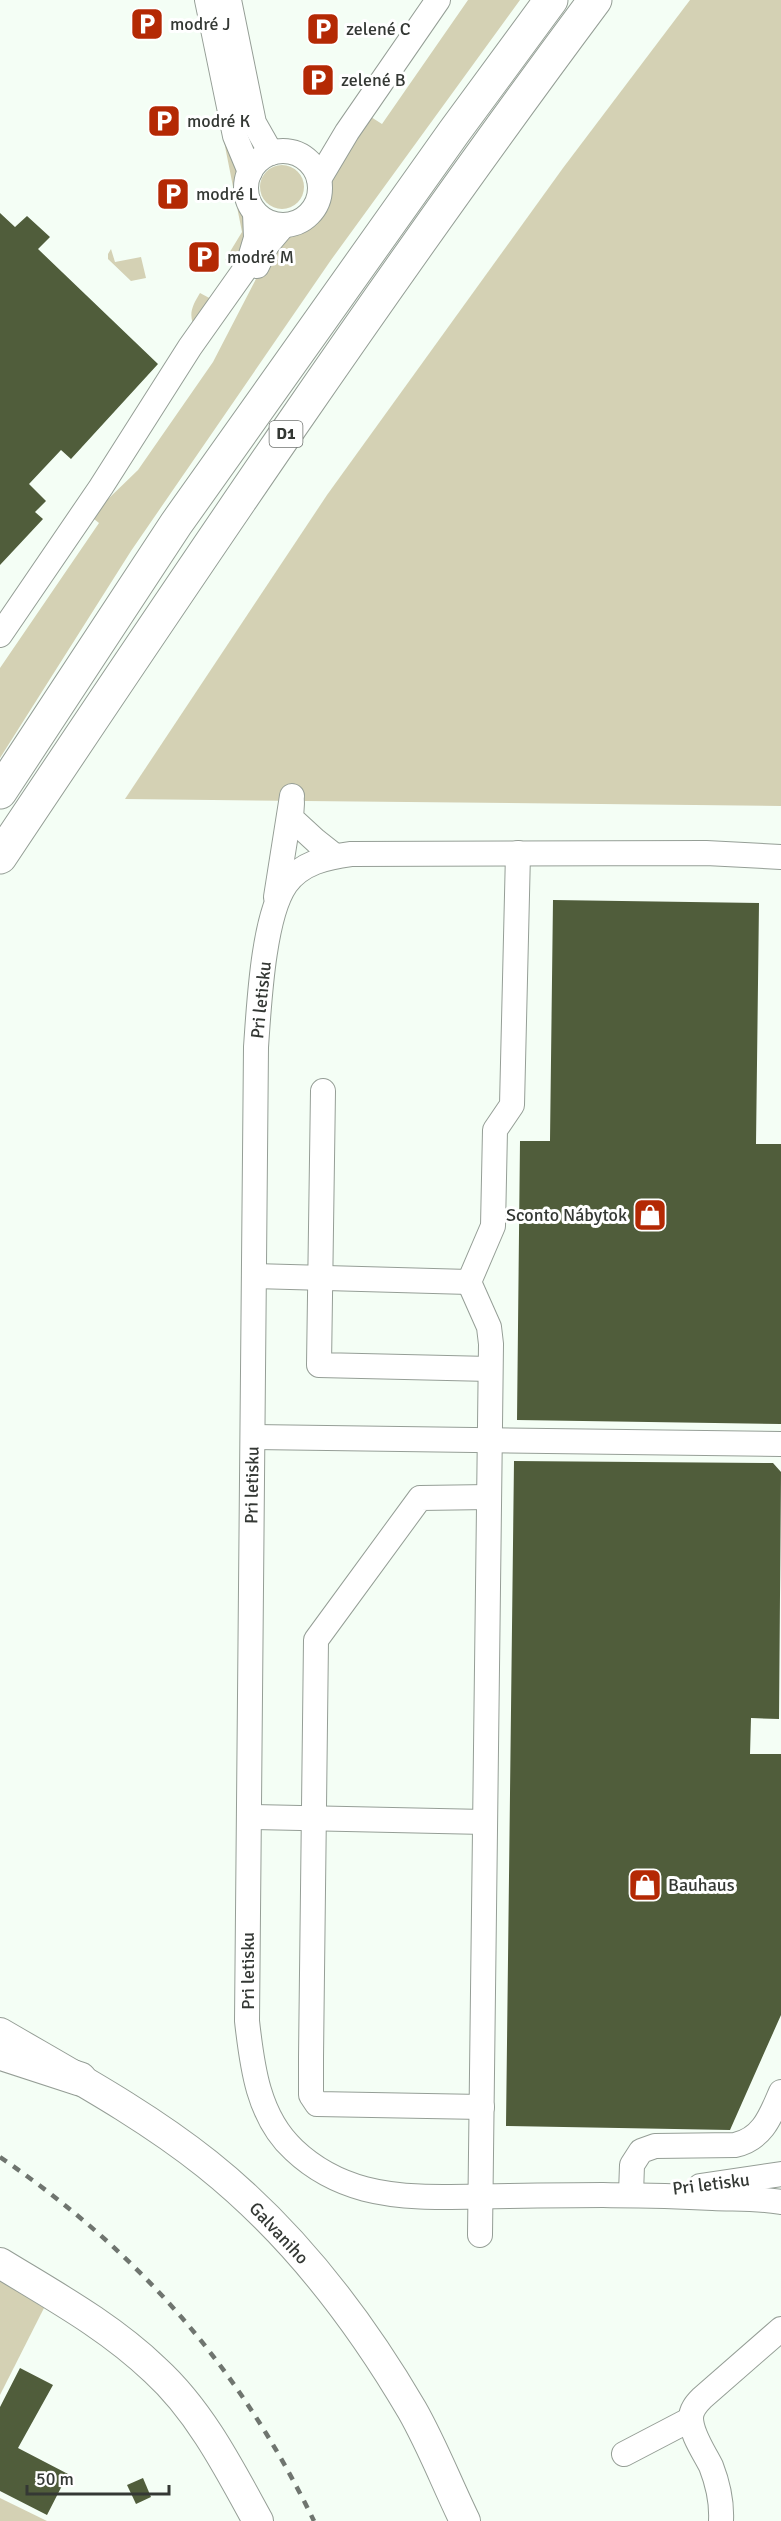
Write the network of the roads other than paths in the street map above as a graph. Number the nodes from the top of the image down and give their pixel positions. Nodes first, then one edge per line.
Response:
1 (207, 0) edge
2 (229, 0) edge
3 (438, 0) edge
4 (551, 0) edge
5 (595, 0) edge
6 (348, 132) junction
7 (281, 152) junction
8 (250, 172) junction
9 (319, 179) junction
10 (255, 213) junction
11 (283, 226) junction
12 (101, 487) junction
13 (0, 635) edge
14 (0, 792) edge
15 (781, 845) edge
16 (518, 853) junction
17 (706, 853) junction
18 (335, 856) junction
19 (0, 857) edge
20 (781, 857) edge
21 (271, 926) junction
22 (323, 1091) dead end
23 (254, 1276) junction
24 (320, 1277) junction
25 (469, 1282) junction
26 (490, 1369) junction
27 (253, 1437) junction
28 (489, 1440) junction
29 (781, 1444) edge
30 (489, 1497) junction
31 (249, 1818) junction
32 (314, 1818) junction
33 (485, 1822) junction
34 (0, 2033) edge
35 (0, 2053) edge
36 (80, 2079) junction
37 (781, 2092) edge
38 (482, 2107) junction
39 (781, 2174) edge
40 (636, 2194) junction
41 (481, 2196) junction
42 (781, 2202) edge
43 (480, 2235) dead end
44 (0, 2263) edge
45 (781, 2315) edge
46 (774, 2336) edge
47 (691, 2419) junction
48 (624, 2454) dead end
49 (258, 2521) edge
50 (465, 2521) edge
51 (721, 2521) edge

1 - 8 street
2 - 7 street
3 - 6 street
4 - 14 highway, D1
5 - 19 highway, D1
6 - 7 street
6 - 9 street
7 - 8 street
7 - 9 street
8 - 10 street
9 - 11 street
10 - 11 street
10 - 12 street
11 - 12 street
12 - 13 street
15 - 17 street, Pri letisku
16 - 17 street, Pri letisku
16 - 18 street, Pri letisku
16 - 25 street
17 - 20 street, Pri letisku
18 - 21 street, Pri letisku
18 - 21 street
21 - 23 street, Pri letisku
22 - 24 street
23 - 24 street
23 - 27 street, Pri letisku
24 - 25 street
24 - 26 street
25 - 26 street
26 - 28 street
27 - 28 street
27 - 31 street, Pri letisku
28 - 29 street
28 - 30 street
30 - 32 street
30 - 33 street
31 - 32 street
31 - 41 street, Pri letisku
32 - 33 street
32 - 38 street
33 - 38 street
34 - 36 main road, Galvaniho
35 - 36 highway
36 - 50 main road, Galvaniho
37 - 40 street
38 - 41 street
39 - 40 street, Pri letisku
40 - 41 street, Pri letisku
40 - 42 street, Pri letisku
41 - 43 street
44 - 49 main road
45 - 46 street
46 - 47 street
47 - 48 street
47 - 51 street

